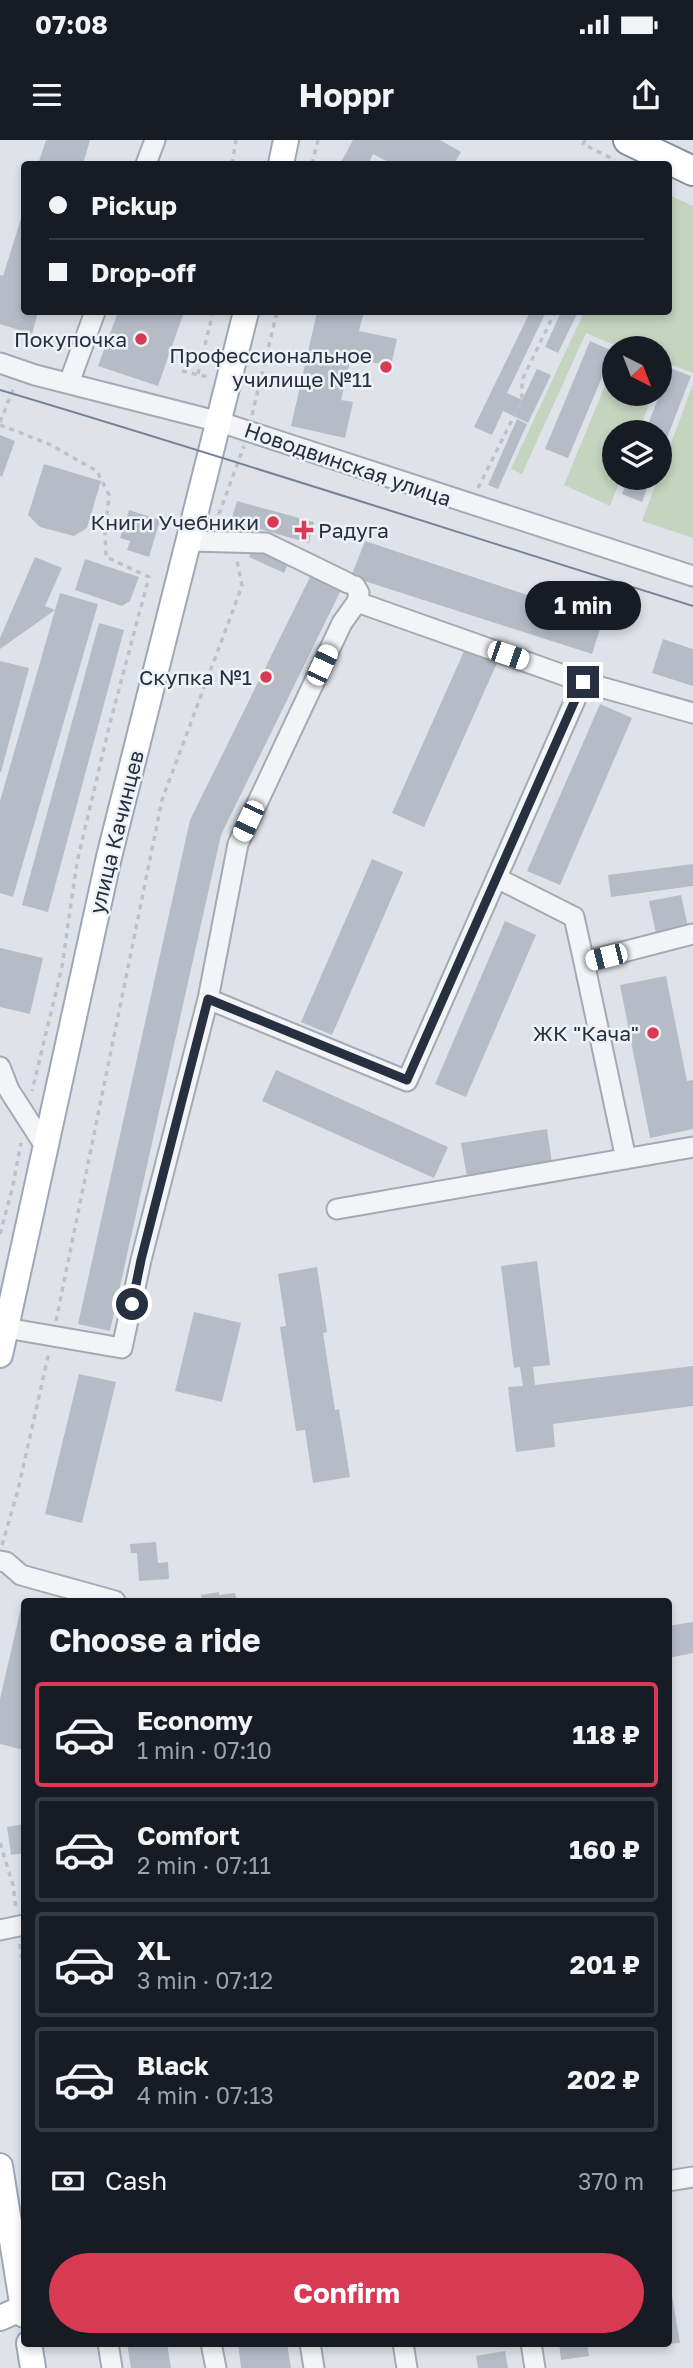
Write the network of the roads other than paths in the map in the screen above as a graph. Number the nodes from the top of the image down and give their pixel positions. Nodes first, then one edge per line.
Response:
1 (155, 140) edge
2 (286, 140) edge
3 (632, 147) edge
4 (147, 161) edge
5 (282, 161) edge
6 (668, 161) edge
7 (672, 163) edge
8 (693, 171) edge
9 (93, 315) edge
10 (245, 315) edge
11 (0, 363) edge
12 (69, 383) junction
13 (220, 422) junction
14 (190, 541) junction
15 (693, 576) edge
16 (354, 590) junction
17 (583, 682) junction
18 (693, 713) edge
19 (497, 878) junction
20 (693, 934) edge
21 (584, 962) junction
22 (208, 999) junction
23 (0, 1067) edge
24 (45, 1146) junction
25 (693, 1147) edge
26 (626, 1159) junction
27 (338, 1209) dead end
28 (6, 1328) junction
29 (0, 1355) edge
30 (0, 1561) edge
31 (104, 1598) edge
32 (21, 1926) edge
33 (0, 1930) edge
34 (0, 2166) edge
35 (693, 2177) edge
36 (672, 2180) edge
37 (21, 2293) edge
38 (21, 2312) edge
39 (0, 2318) edge
40 (30, 2347) edge
41 (109, 2347) edge
42 (212, 2347) edge
43 (311, 2347) edge
44 (404, 2347) edge
45 (532, 2347) edge
46 (33, 2368) edge
47 (112, 2368) edge
48 (216, 2368) edge
49 (314, 2368) edge
50 (407, 2368) edge
51 (535, 2368) edge

1 - 4 street
2 - 5 main road
3 - 6 highway
7 - 8 highway
9 - 12 street
10 - 13 main road, улица Качинцев
11 - 12 street, Новодвинская улица
12 - 13 street, Новодвинская улица
13 - 14 main road, улица Качинцев
13 - 15 street, Новодвинская улица
14 - 16 street
14 - 24 main road, улица Качинцев
16 - 17 street
16 - 22 street
17 - 18 street
17 - 19 street
19 - 21 street
19 - 22 street
20 - 21 street
21 - 26 street
22 - 28 street
23 - 24 street
24 - 28 main road, улица Качинцев
25 - 26 street
26 - 27 street
28 - 29 main road, улица Качинцев
30 - 31 street
32 - 33 street
34 - 37 main road
35 - 36 street
38 - 39 main road
40 - 46 main road
41 - 47 street
42 - 48 street
43 - 49 street
44 - 50 street
45 - 51 street

